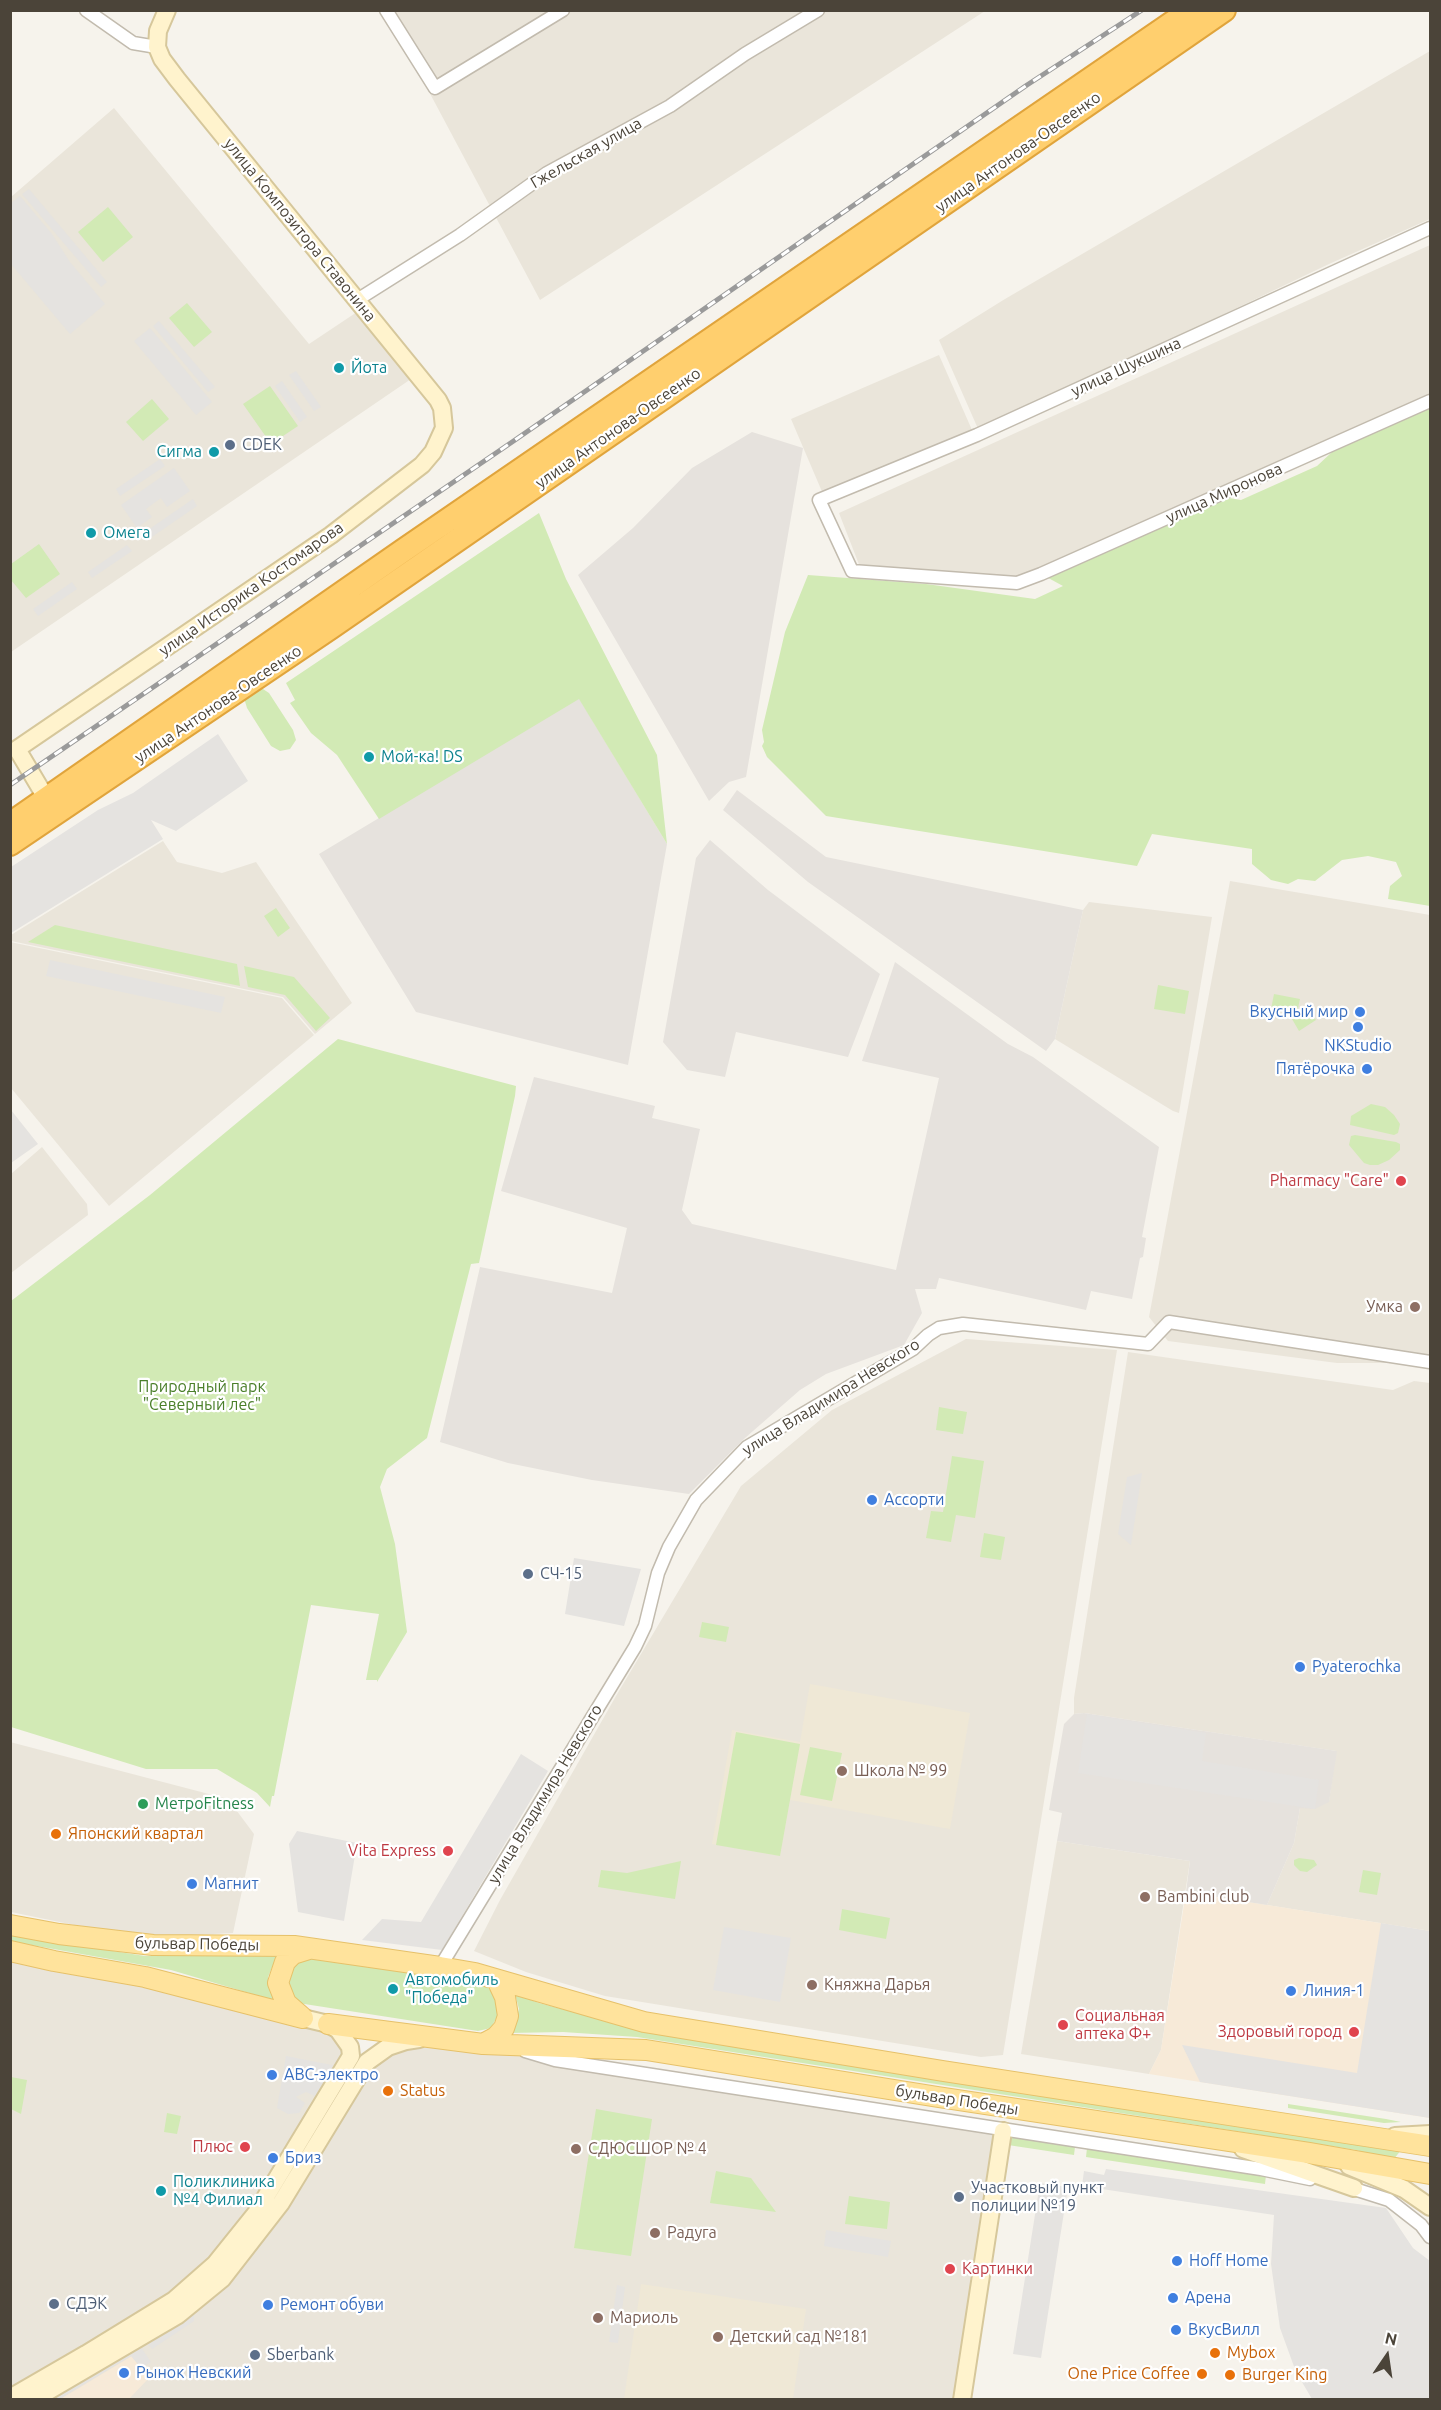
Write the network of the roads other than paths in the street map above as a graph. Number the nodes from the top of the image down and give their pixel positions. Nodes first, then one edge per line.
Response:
1 (86, 10) edge
2 (166, 10) edge
3 (386, 10) edge
4 (563, 10) edge
5 (818, 10) edge
6 (1191, 10) edge
7 (1224, 10) edge
8 (160, 53) junction
9 (1431, 228) edge
10 (826, 274) junction
11 (357, 300) junction
12 (438, 400) joint
13 (1431, 401) edge
14 (1017, 583) joint
15 (14, 751) edge
16 (51, 806) junction
17 (10, 824) edge
18 (10, 844) edge
19 (1431, 1362) edge
20 (10, 1925) edge
21 (312, 1948) junction
22 (10, 1951) edge
23 (440, 1967) junction
24 (497, 1980) junction
25 (303, 2018) junction
26 (328, 2024) junction
27 (429, 2038) junction
28 (483, 2044) junction
29 (510, 2046) junction
30 (1003, 2131) junction
31 (1431, 2134) edge
32 (1374, 2137) junction
33 (1217, 2140) junction
34 (1431, 2146) edge
35 (1308, 2153) junction
36 (1431, 2174) edge
37 (1354, 2188) junction
38 (1431, 2207) edge
39 (1431, 2237) edge
40 (10, 2398) edge
41 (33, 2400) edge
42 (962, 2400) edge

1 - 8 street
2 - 8 street
3 - 4 street
5 - 11 street, Гжельская улица
6 - 10 highway, улица Антонова-Овсеенко
7 - 10 highway, улица Антонова-Овсеенко
8 - 11 street, улица Композитора Ставонина
9 - 14 street, улица Шукшина
10 - 16 highway, улица Антонова-Овсеенко
11 - 12 street, улица Композитора Ставонина
12 - 15 street, улица Историка Костомарова
13 - 14 street, улица Миронова
15 - 16 street, улица Историка Костомарова
16 - 17 highway, улица Антонова-Овсеенко
16 - 18 highway, улица Антонова-Овсеенко
19 - 23 street, улица Владимира Невского
20 - 21 main road, бульвар Победы
21 - 23 main road, бульвар Победы
21 - 25 main road
22 - 25 main road, бульвар Победы
23 - 24 main road, бульвар Победы
24 - 28 main road
24 - 32 main road, бульвар Победы
25 - 26 street, бульвар Победы
26 - 27 main road, бульвар Победы
26 - 40 street
27 - 28 main road, бульвар Победы
27 - 41 street
28 - 29 main road, бульвар Победы
29 - 30 street
29 - 33 main road, бульвар Победы
30 - 37 street
30 - 42 street
31 - 32 street
32 - 34 main road, бульвар Победы
33 - 35 main road, бульвар Победы
33 - 37 street
35 - 36 main road, бульвар Победы
35 - 38 street
37 - 39 street

